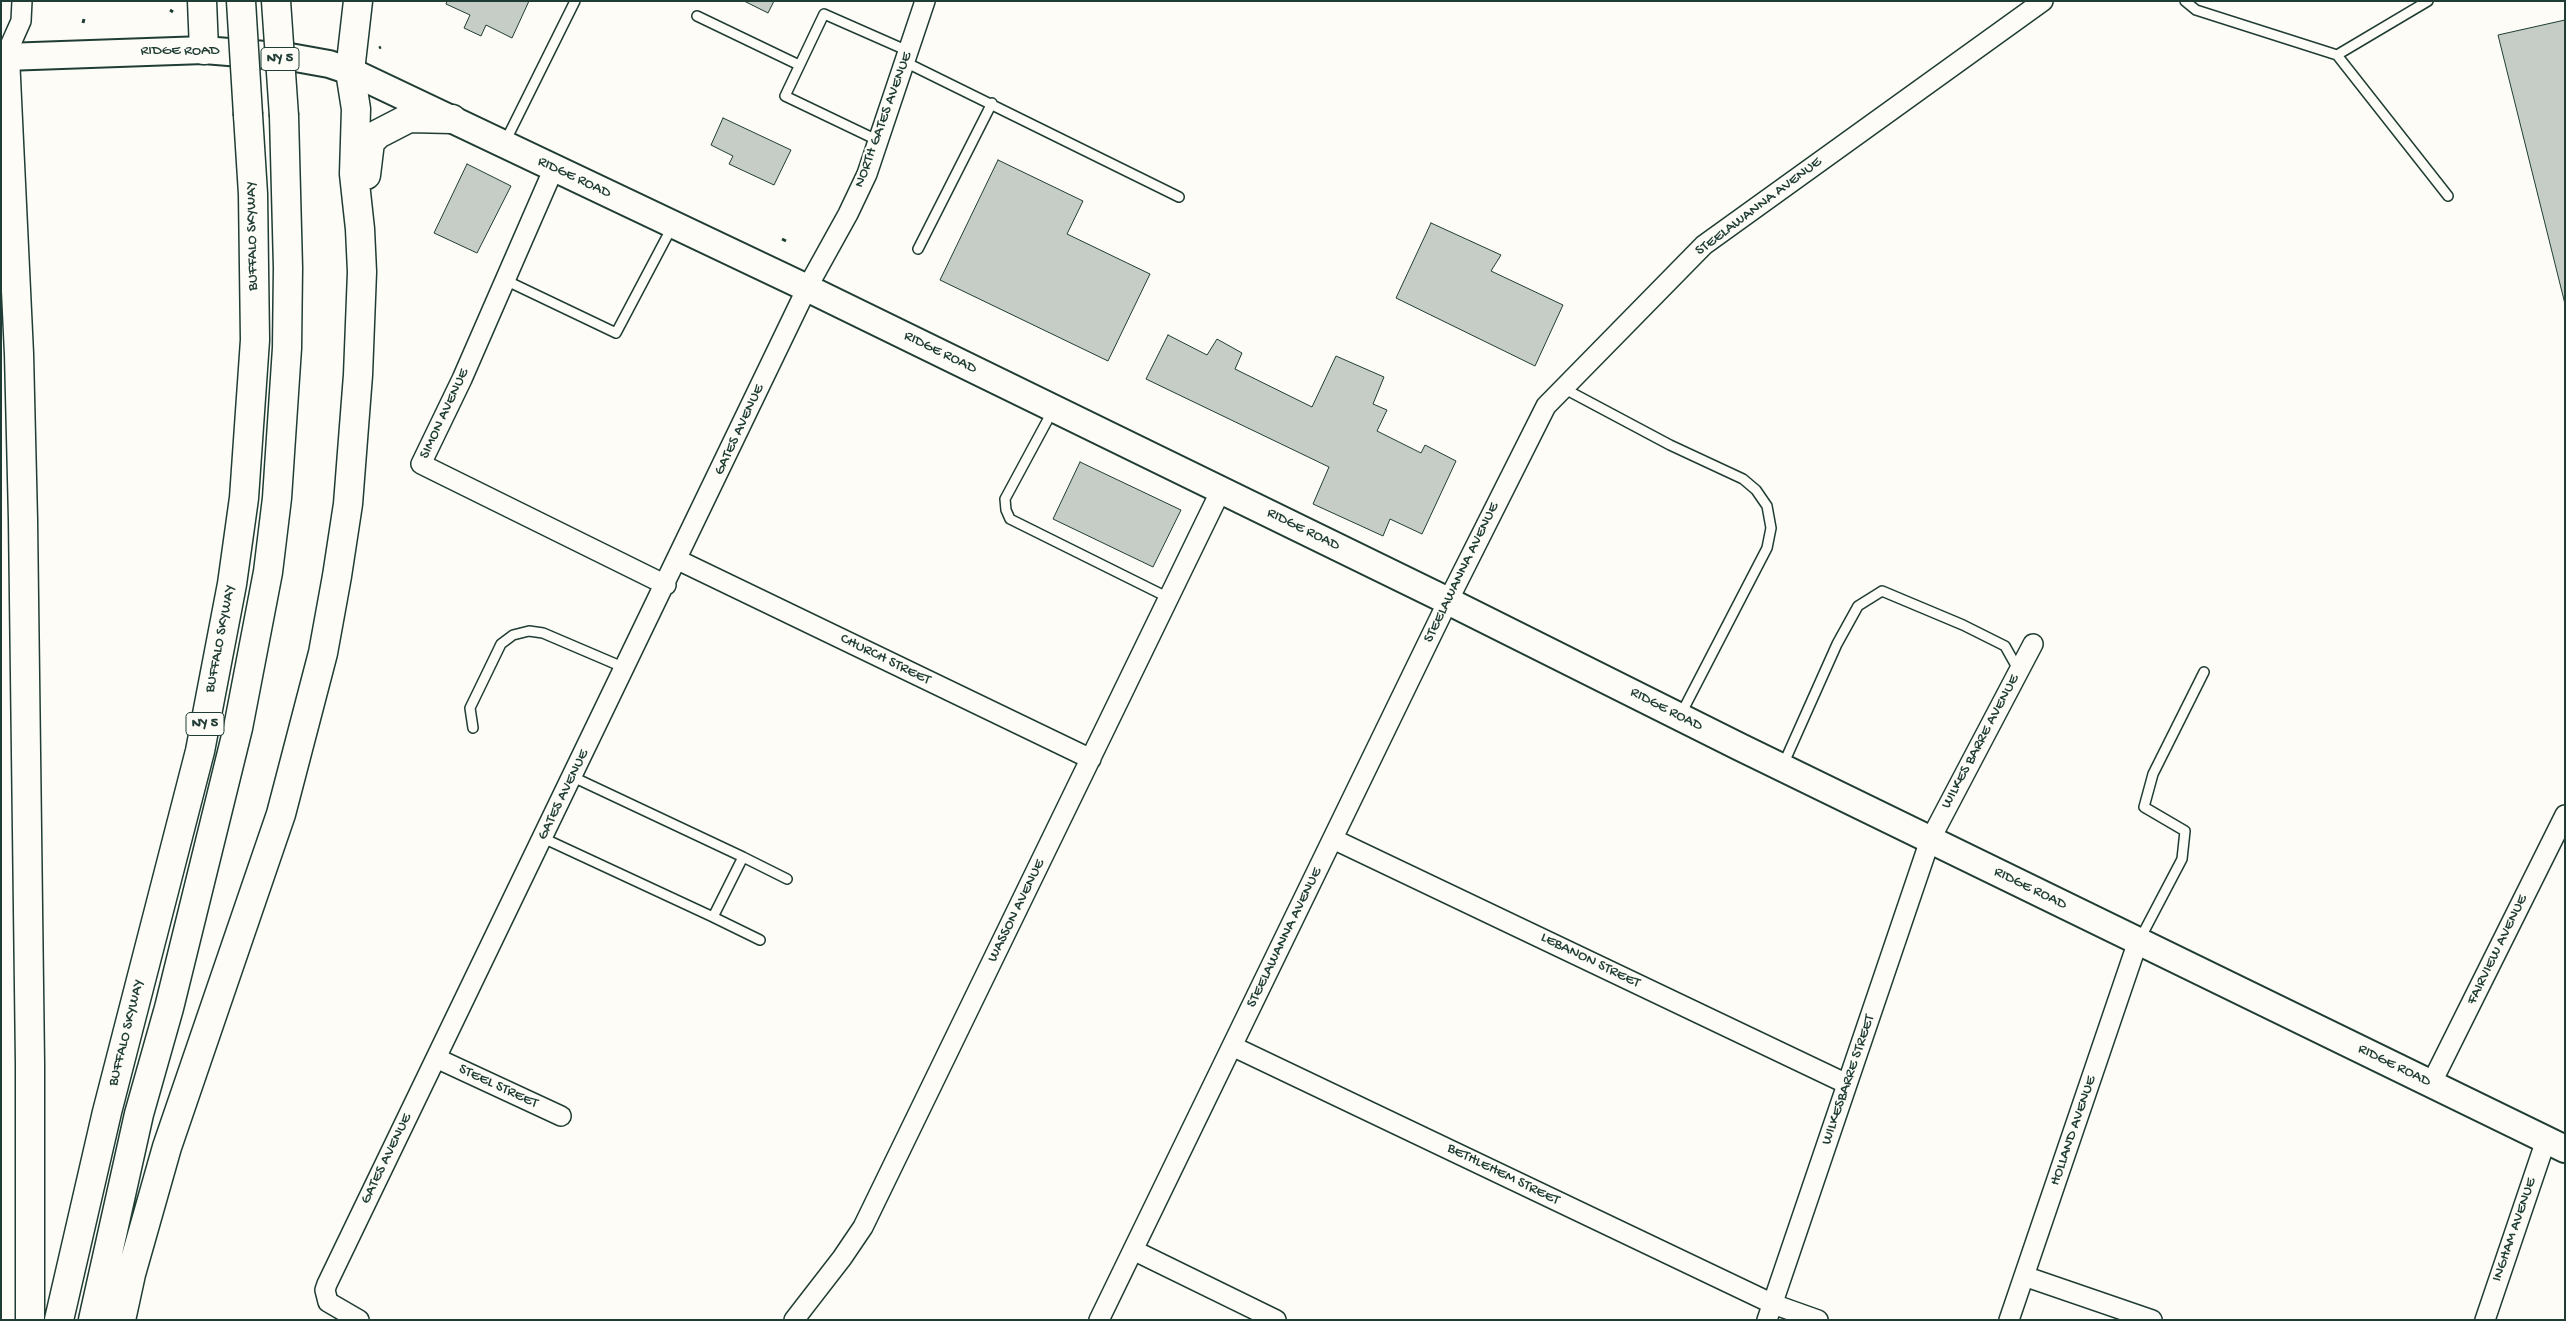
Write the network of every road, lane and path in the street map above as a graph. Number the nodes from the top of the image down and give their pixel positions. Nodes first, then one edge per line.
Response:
1 (22, 1) edge
2 (202, 1) edge
3 (241, 1) edge
4 (276, 1) edge
5 (358, 1) edge
6 (575, 1) edge
7 (925, 1) edge
8 (2043, 1) edge
9 (2185, 1) edge
10 (2428, 1) edge
11 (697, 16) dead end
12 (204, 50) junction
13 (2337, 55) junction
14 (907, 56) junction
15 (3, 57) edge
16 (799, 65) junction
17 (350, 71) junction
18 (992, 103) junction
19 (452, 119) junction
20 (879, 141) junction
21 (503, 144) junction
22 (554, 168) junction
23 (2448, 196) dead end
24 (1179, 197) dead end
25 (673, 225) junction
26 (360, 229) junction
27 (782, 239) dead end
28 (786, 241) dead end
29 (918, 249) dead end
30 (505, 280) junction
31 (807, 288) junction
32 (1563, 388) junction
33 (1054, 408) junction
34 (1221, 490) junction
35 (678, 560) junction
36 (666, 585) junction
37 (1169, 598) junction
38 (1448, 601) junction
39 (2033, 644) dead end
40 (625, 668) junction
41 (2019, 671) junction
42 (2204, 672) dead end
43 (1680, 717) junction
44 (473, 728) dead end
45 (1091, 759) junction
46 (1782, 767) junction
47 (573, 777) junction
48 (2565, 815) edge
49 (543, 838) junction
50 (1333, 839) junction
51 (1930, 840) junction
52 (743, 857) junction
53 (787, 878) dead end
54 (713, 917) junction
55 (760, 940) dead end
56 (2138, 941) junction
57 (1232, 1046) junction
58 (436, 1058) junction
59 (1847, 1084) junction
60 (2431, 1084) junction
61 (561, 1116) dead end
62 (2555, 1145) edge
63 (1133, 1250) junction
64 (2024, 1276) junction
65 (1770, 1312) edge
66 (30, 1320) edge
67 (59, 1320) edge
68 (93, 1320) edge
69 (121, 1320) edge
70 (359, 1320) edge
71 (794, 1320) edge
72 (1099, 1320) edge
73 (1276, 1320) edge
74 (1818, 1320) edge
75 (2009, 1320) edge
76 (2152, 1320) edge
77 (2485, 1320) edge

1 - 15 street
2 - 12 highway
3 - 67 highway, BUFFALO SKYWAY / NY 5, bridge
4 - 68 highway, NY 5, bridge
5 - 17 highway
6 - 21 lane
7 - 14 street, NORTH GATES AVENUE
8 - 32 street, STEELAWANNA AVENUE
9 - 13 lane
10 - 13 lane
11 - 16 lane
12 - 15 main road, RIDGE ROAD
12 - 17 main road, RIDGE ROAD
13 - 23 lane
14 - 16 lane
14 - 18 lane
14 - 20 street, NORTH GATES AVENUE
15 - 66 highway
16 - 20 lane
17 - 19 main road, RIDGE ROAD
17 - 26 highway
18 - 24 lane
18 - 29 lane
19 - 21 main road, RIDGE ROAD
19 - 26 highway
20 - 31 street, NORTH GATES AVENUE
21 - 22 main road, RIDGE ROAD
22 - 25 main road, RIDGE ROAD
22 - 30 street, SIMON AVENUE
25 - 30 lane
25 - 31 main road, RIDGE ROAD
26 - 69 highway
27 - 28 path
30 - 36 street, SIMON AVENUE
31 - 33 main road, RIDGE ROAD
31 - 35 street, GATES AVENUE
32 - 38 street, STEELAWANNA AVENUE
32 - 43 lane
33 - 34 main road, RIDGE ROAD
33 - 37 lane
34 - 37 street, WASSON AVENUE
34 - 38 main road, RIDGE ROAD
35 - 36 street, GATES AVENUE
35 - 45 street, CHURCH STREET
36 - 40 street, GATES AVENUE
37 - 45 street, WASSON AVENUE
38 - 43 main road, RIDGE ROAD
38 - 50 street, STEELAWANNA AVENUE
39 - 41 street, WILKES BARRE AVENUE
40 - 44 lane
40 - 47 street, GATES AVENUE
41 - 46 lane
41 - 51 street, WILKES BARRE AVENUE
42 - 56 lane
43 - 46 main road, RIDGE ROAD
45 - 71 street, WASSON AVENUE
46 - 51 main road, RIDGE ROAD
47 - 49 street, GATES AVENUE
47 - 52 lane
48 - 60 street, FAIRVIEW AVENUE
49 - 54 lane
49 - 58 street, GATES AVENUE
50 - 57 street, STEELAWANNA AVENUE
50 - 59 street, LEBANON STREET
51 - 56 main road, RIDGE ROAD
51 - 59 street, WILKESBARRE STREET
52 - 53 lane
52 - 54 lane
54 - 55 lane
56 - 60 main road, RIDGE ROAD
56 - 64 street, HOLLAND AVENUE
57 - 63 street, STEELAWANNA AVENUE
57 - 65 street, BETHLEHEM STREET
58 - 61 street, STEEL STREET
58 - 70 street, GATES AVENUE
59 - 65 street, WILKESBARRE STREET
60 - 62 main road, RIDGE ROAD
62 - 77 street, INGHAM AVENUE
63 - 72 street, STEELAWANNA AVENUE
63 - 73 street
64 - 75 street, HOLLAND AVENUE
64 - 76 street
65 - 74 street, BETHLEHEM STREET

